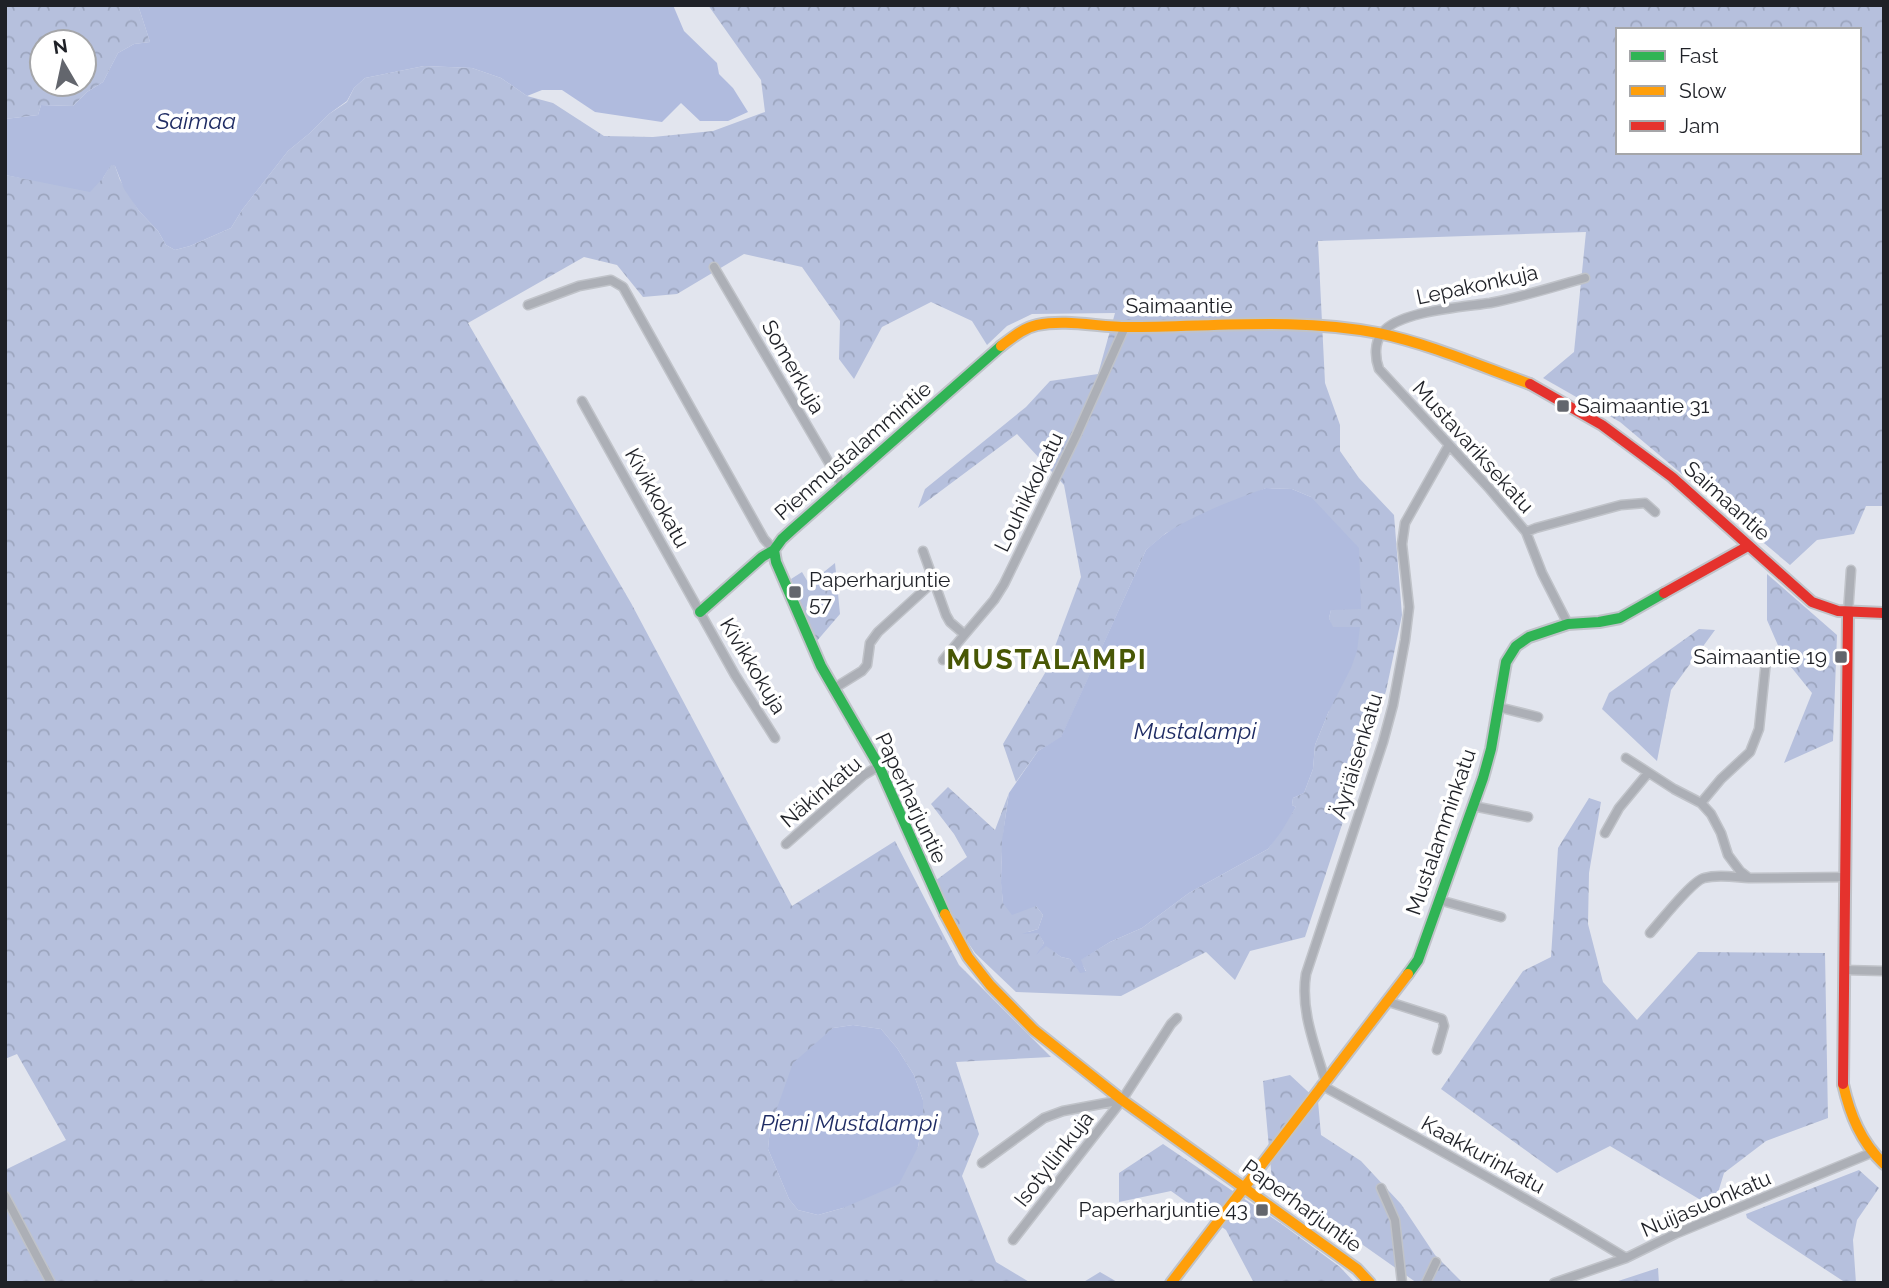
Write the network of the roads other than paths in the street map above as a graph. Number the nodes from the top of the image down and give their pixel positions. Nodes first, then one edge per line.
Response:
1 (714, 267) dead end
2 (1585, 278) dead end
3 (528, 305) dead end
4 (1036, 325) joint
5 (1125, 327) junction
6 (1381, 334) junction
7 (582, 401) dead end
8 (1449, 445) junction
9 (842, 485) junction
10 (1655, 512) dead end
11 (1526, 532) junction
12 (1748, 545) junction
13 (774, 550) junction
14 (923, 551) dead end
15 (1850, 570) dead end
16 (934, 581) junction
17 (700, 612) junction
18 (1884, 612) edge
19 (1848, 613) junction
20 (1568, 624) junction
21 (964, 634) junction
22 (943, 660) dead end
23 (1766, 661) dead end
24 (833, 689) junction
25 (1498, 707) junction
26 (1538, 717) dead end
27 (775, 738) dead end
28 (1626, 758) dead end
29 (879, 766) junction
30 (1648, 773) junction
31 (1701, 803) junction
32 (1473, 806) junction
33 (1528, 817) dead end
34 (1605, 833) dead end
35 (786, 844) dead end
36 (1846, 877) junction
37 (1749, 878) junction
38 (1439, 900) junction
39 (1501, 917) dead end
40 (1650, 933) dead end
41 (1844, 970) junction
42 (1884, 971) edge
43 (1386, 1001) junction
44 (1177, 1018) dead end
45 (1437, 1049) dead end
46 (1323, 1082) junction
47 (1122, 1100) junction
48 (1871, 1153) junction
49 (982, 1163) dead end
50 (1884, 1164) edge
51 (1244, 1188) junction
52 (1381, 1188) dead end
53 (5, 1196) edge
54 (1013, 1240) dead end
55 (1626, 1258) junction
56 (1436, 1262) dead end
57 (51, 1283) edge
58 (1171, 1283) edge
59 (1370, 1283) edge
60 (1402, 1283) edge
61 (1426, 1283) edge
62 (1554, 1283) edge

1 - 9 street, Somerkuja
2 - 6 street, Lepakonkuja
3 - 13 street, Paperharjuntie
4 - 5 street, Saimaantie
4 - 9 street, Pienmustalammintie
5 - 6 street, Saimaantie
5 - 21 street, Louhikkokatu
6 - 8 street, Mustavariksekatu
6 - 12 street, Saimaantie
7 - 17 street, Kivikkokatu
8 - 11 street, Mustavariksekatu
8 - 46 street, Äyriäisenkatu
9 - 13 street, Pienmustalammintie
10 - 11 street
11 - 20 street, Mustavariksekatu
12 - 19 street, Saimaantie
12 - 20 street, Mustalamminkatu
13 - 17 street, Pienmustalammintie
13 - 24 street, Paperharjuntie
14 - 16 street
15 - 19 street
16 - 21 street
16 - 24 street
17 - 27 street, Kivikkokuja
18 - 19 street, Saimaantie
19 - 36 street
20 - 25 street, Mustalamminkatu
21 - 22 street, Louhikkokatu
23 - 31 street
24 - 29 street, Paperharjuntie
25 - 26 street
25 - 32 street, Mustalamminkatu
28 - 30 street
29 - 35 street, Näkinkatu
29 - 47 street, Paperharjuntie
30 - 31 street
30 - 34 street
31 - 37 street
32 - 33 street
32 - 38 street, Mustalamminkatu
36 - 37 street
36 - 41 street
37 - 40 street
38 - 39 street
38 - 43 street, Mustalamminkatu
41 - 42 street
41 - 48 street
43 - 45 street
43 - 46 street, Mustalamminkatu
44 - 47 street, Isotyllinkuja
46 - 51 street, Mustalamminkatu
46 - 55 street, Kaakkurinkatu
47 - 49 street
47 - 51 street, Paperharjuntie
47 - 54 street, Isotyllinkuja
48 - 50 street
48 - 55 street, Nuijasuonkatu
51 - 58 street, Mustalamminkatu
51 - 59 street, Paperharjuntie
52 - 60 street
53 - 57 street
55 - 62 street, Nuijasuonkatu
56 - 61 street

